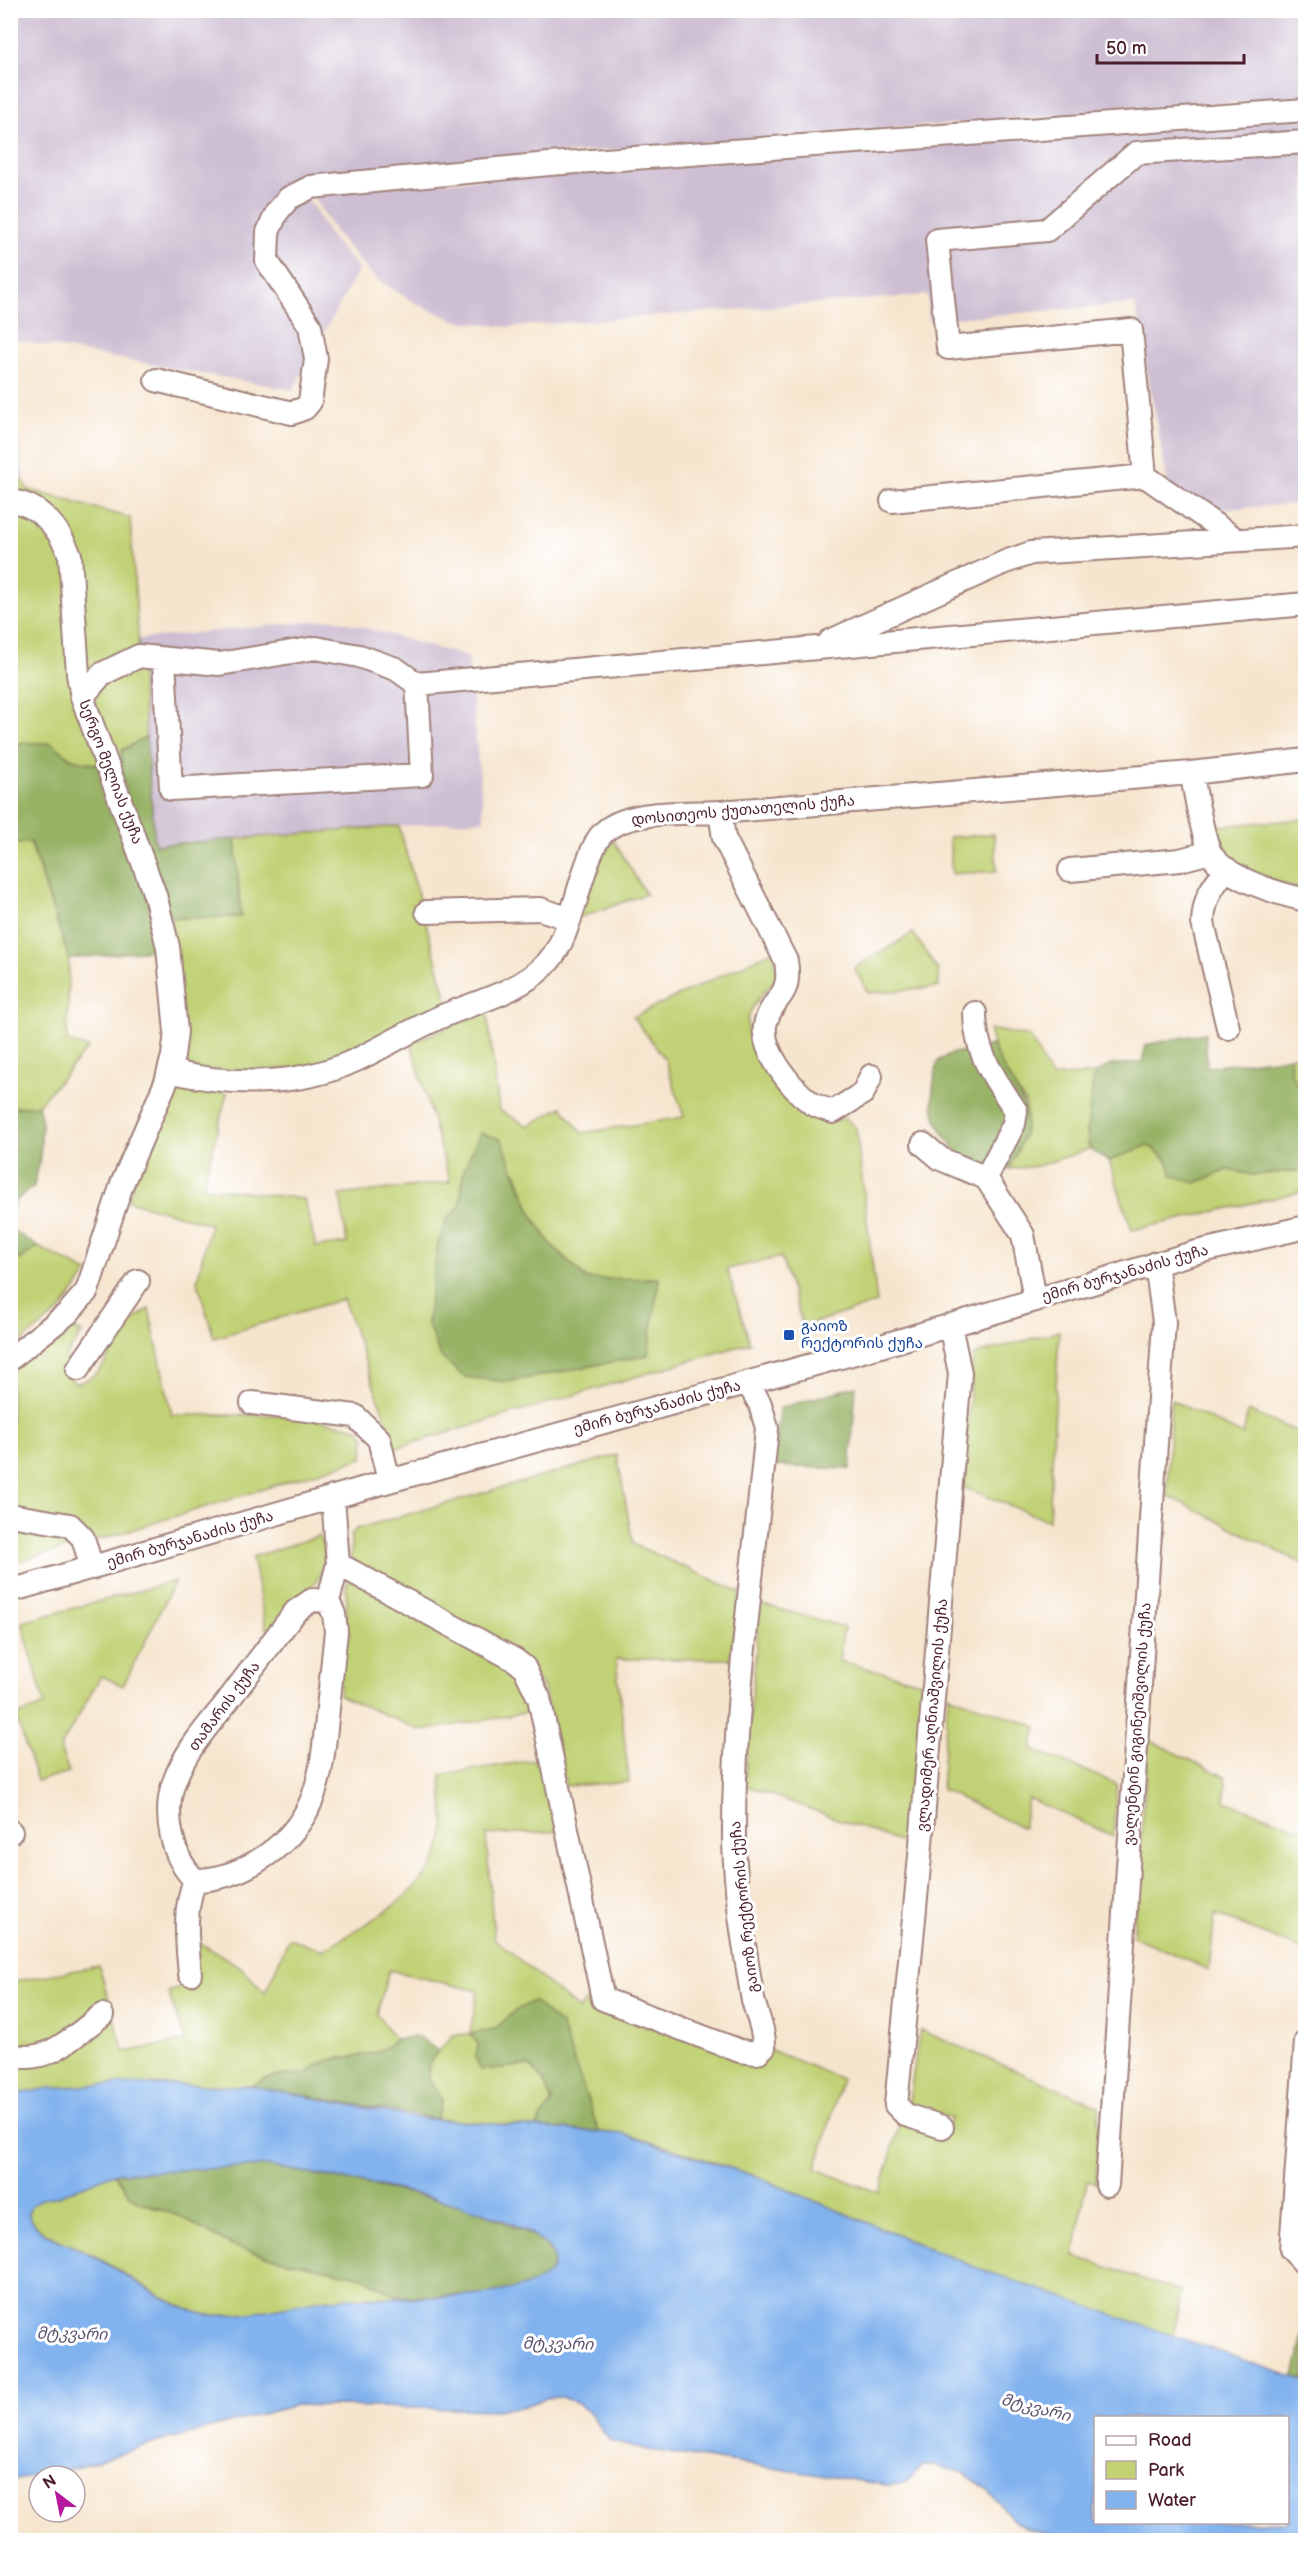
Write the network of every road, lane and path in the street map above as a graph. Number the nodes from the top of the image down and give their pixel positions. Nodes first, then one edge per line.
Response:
1 (1305, 110) edge
2 (1305, 142) edge
3 (156, 380) dead end
4 (1145, 476) junction
5 (10, 501) edge
6 (892, 501) dead end
7 (1305, 536) edge
8 (1237, 540) junction
9 (1305, 604) edge
10 (815, 648) junction
11 (164, 660) junction
12 (417, 684) junction
13 (82, 697) junction
14 (1305, 760) edge
15 (1191, 773) junction
16 (720, 812) junction
17 (1210, 852) junction
18 (1227, 869) junction
19 (1070, 870) dead end
20 (1305, 900) edge
21 (427, 912) dead end
22 (570, 919) junction
23 (975, 1012) dead end
24 (1228, 1028) dead end
25 (169, 1071) junction
26 (871, 1076) dead end
27 (923, 1144) dead end
28 (986, 1178) junction
29 (1305, 1227) edge
30 (1156, 1263) junction
31 (138, 1281) dead end
32 (1035, 1299) junction
33 (68, 1313) junction
34 (950, 1325) junction
35 (102, 1333) junction
36 (10, 1359) edge
37 (78, 1369) dead end
38 (748, 1383) junction
39 (252, 1403) dead end
40 (389, 1481) junction
41 (333, 1497) junction
42 (10, 1515) edge
43 (339, 1564) junction
44 (92, 1568) junction
45 (10, 1591) edge
46 (328, 1601) junction
47 (195, 1880) junction
48 (190, 1974) dead end
49 (102, 2015) dead end
50 (1305, 2041) edge
51 (10, 2054) edge
52 (942, 2127) dead end
53 (1107, 2185) dead end
54 (1298, 2257) edge

1 - 3 street
2 - 4 street
4 - 6 street
4 - 8 street
5 - 13 street, სერგო მელიას ქუჩა
7 - 8 street
8 - 10 street
9 - 10 street
10 - 12 street
11 - 12 street
11 - 12 street
11 - 13 street
13 - 25 street, სერგო მელიას ქუჩა
14 - 15 street, დოსითეოს ქუთათელის ქუჩა
15 - 16 street, დოსითეოს ქუთათელის ქუჩა
15 - 17 street
16 - 22 street, დოსითეოს ქუთათელის ქუჩა
16 - 26 street
17 - 18 street
17 - 19 street
18 - 20 street
18 - 24 street
21 - 22 street
22 - 25 street, დოსითეოს ქუთათელის ქუჩა
23 - 28 street
25 - 33 street
27 - 28 street
28 - 32 street
29 - 30 street, ემირ ბურჯანაძის ქუჩა
30 - 32 street, ემირ ბურჯანაძის ქუჩა
30 - 53 street, ვალენტინ გიგინეიშვილის ქუჩა
31 - 35 street
32 - 34 street, ემირ ბურჯანაძის ქუჩა
33 - 35 street
33 - 36 street
34 - 38 street, ემირ ბურჯანაძის ქუჩა
34 - 52 street, ვლადიმერ აღნიაშვილის ქუჩა
35 - 37 street
38 - 40 street, ემირ ბურჯანაძის ქუჩა
38 - 43 street, გაიოზ რექტორის ქუჩა
39 - 40 street
40 - 41 street, ემირ ბურჯანაძის ქუჩა
41 - 43 street
41 - 44 street, ემირ ბურჯანაძის ქუჩა
42 - 44 street
43 - 46 street
44 - 45 street, ემირ ბურჯანაძის ქუჩა
46 - 47 street, თამარის ქუჩა
46 - 47 street
47 - 48 street
49 - 51 street
50 - 54 street

